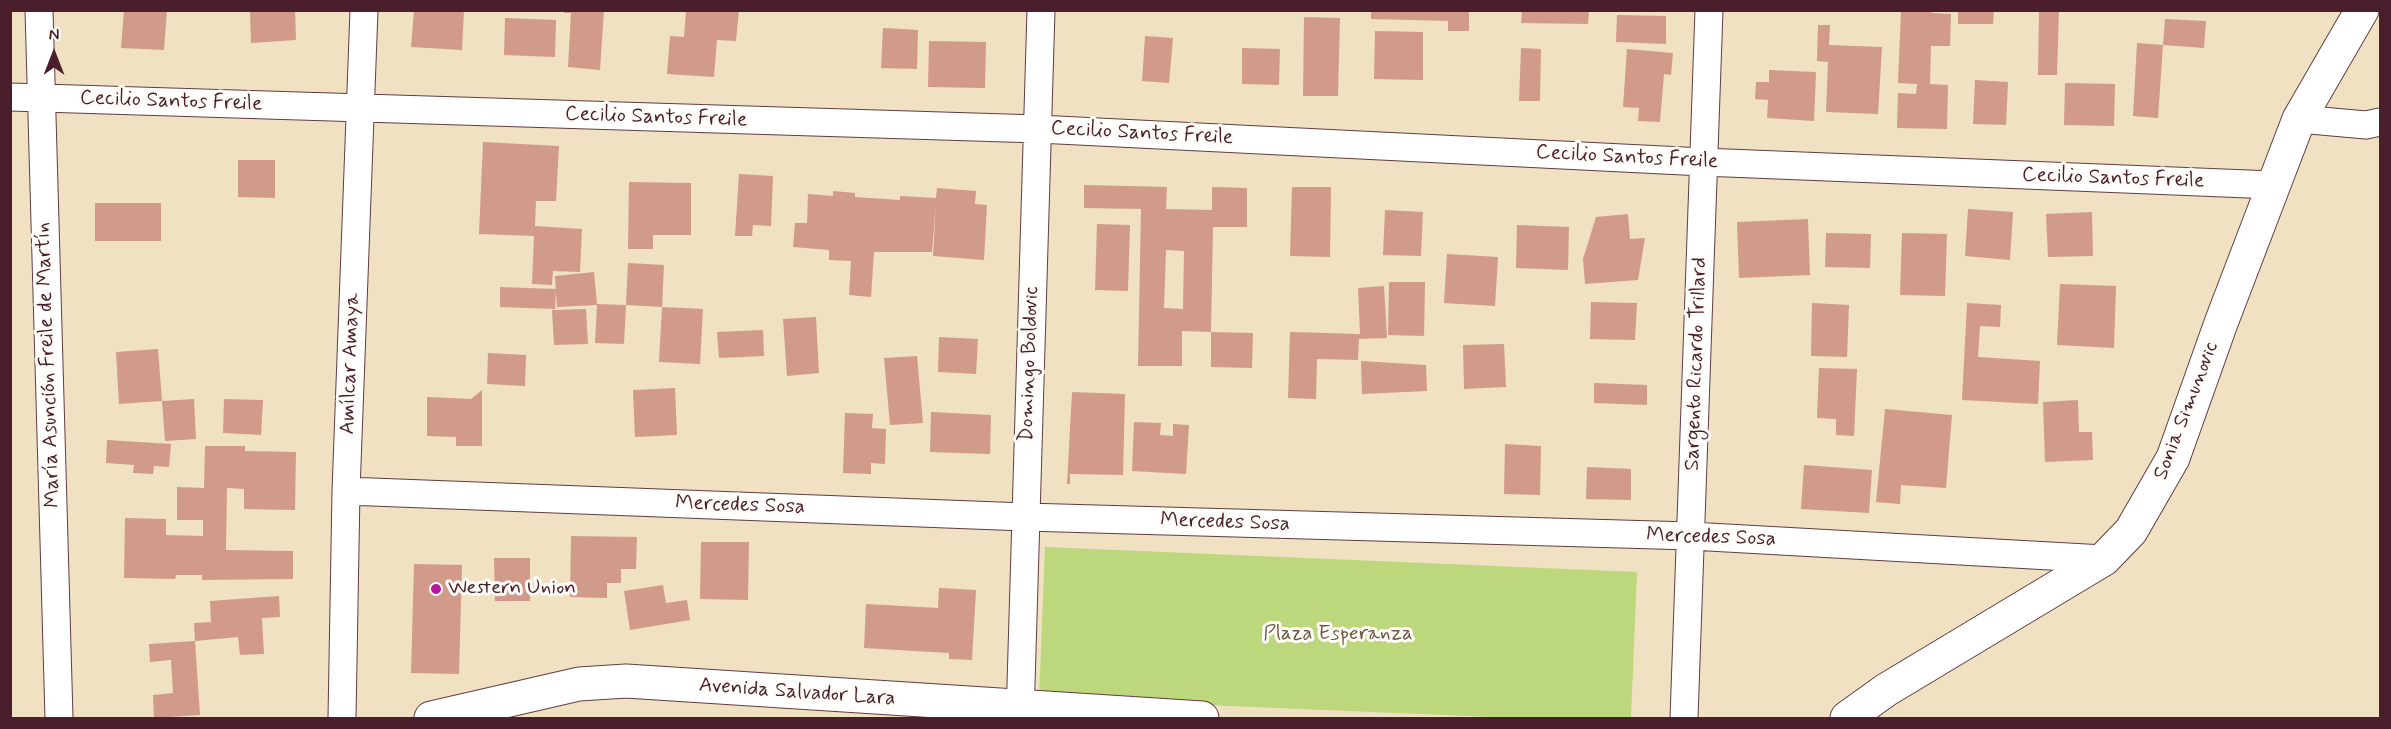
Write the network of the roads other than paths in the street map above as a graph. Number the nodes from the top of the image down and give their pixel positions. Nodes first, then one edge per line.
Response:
1 (39, 10) edge
2 (364, 10) edge
3 (1041, 10) edge
4 (1709, 10) edge
5 (2362, 10) edge
6 (10, 97) edge
7 (42, 98) junction
8 (361, 109) junction
9 (2299, 119) junction
10 (2380, 122) edge
11 (1038, 129) junction
12 (1703, 162) junction
13 (2273, 185) junction
14 (346, 491) junction
15 (1025, 517) junction
16 (1691, 536) junction
17 (2104, 559) junction
18 (1019, 713) edge
19 (59, 718) edge
20 (342, 718) edge
21 (431, 718) edge
22 (1202, 718) edge
23 (1684, 718) edge
24 (1847, 718) edge

1 - 7 street, María Asunción Freile de Martín
2 - 8 street, Amílcar Amaya
3 - 11 street, Domingo Boldovic
4 - 12 street, Sargento Ricardo Trillard
5 - 9 street, Sonia Simunovic
6 - 7 street, Cecilio Santos Freile
7 - 8 street, Cecilio Santos Freile
7 - 19 street, María Asunción Freile de Martín
8 - 11 street, Cecilio Santos Freile
8 - 14 street, Amílcar Amaya
9 - 10 street
9 - 13 street, Sonia Simunovic
11 - 12 street, Cecilio Santos Freile
11 - 15 street, Domingo Boldovic
12 - 13 street, Cecilio Santos Freile
12 - 16 street, Sargento Ricardo Trillard
13 - 17 street, Sonia Simunovic
14 - 15 street, Mercedes Sosa
14 - 20 street, Amílcar Amaya
15 - 16 street, Mercedes Sosa
15 - 18 street, Domingo Boldovic
16 - 17 street, Mercedes Sosa
16 - 23 street, Sargento Ricardo Trillard
17 - 24 street, Sonia Simunovic
18 - 21 street, Avenida Salvador Lara
18 - 22 street, Avenida Salvador Lara

